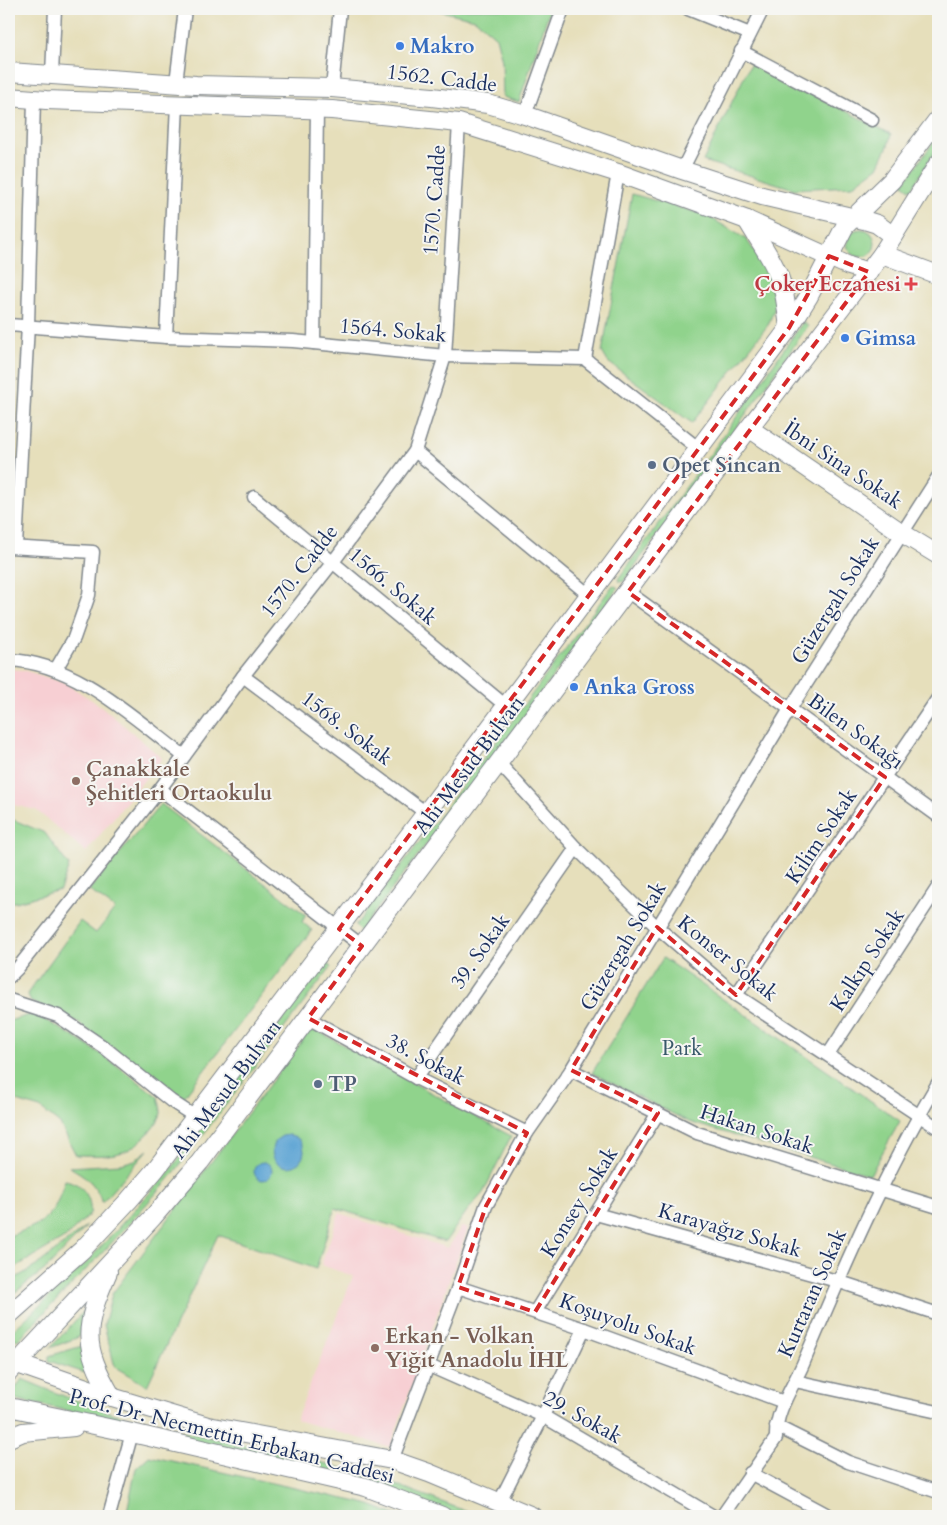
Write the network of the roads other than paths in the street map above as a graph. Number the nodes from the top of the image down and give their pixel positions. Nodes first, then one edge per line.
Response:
1 (55, 9) edge
2 (186, 9) edge
3 (340, 9) edge
4 (563, 9) edge
5 (688, 9) edge
6 (763, 9) edge
7 (750, 34) junction
8 (742, 51) junction
9 (9, 72) edge
10 (52, 74) junction
11 (176, 84) junction
12 (332, 88) junction
13 (9, 97) edge
14 (34, 99) junction
15 (177, 104) junction
16 (317, 109) junction
17 (525, 115) junction
18 (938, 119) edge
19 (872, 120) dead end
20 (459, 123) junction
21 (938, 164) edge
22 (682, 170) junction
23 (618, 173) junction
24 (853, 217) junction
25 (746, 220) junction
26 (893, 236) junction
27 (882, 254) junction
28 (829, 256) junction
29 (869, 272) junction
30 (938, 275) edge
31 (9, 325) edge
32 (28, 325) junction
33 (789, 328) junction
34 (166, 336) junction
35 (314, 343) junction
36 (445, 356) junction
37 (585, 358) junction
38 (749, 428) junction
39 (699, 449) junction
40 (415, 451) junction
41 (938, 477) edge
42 (254, 497) dead end
43 (902, 533) junction
44 (12, 547) edge
45 (938, 555) edge
46 (333, 562) junction
47 (628, 592) junction
48 (589, 595) junction
49 (9, 660) edge
50 (56, 669) junction
51 (243, 676) junction
52 (938, 698) edge
53 (506, 706) junction
54 (790, 708) junction
55 (184, 756) junction
56 (499, 763) junction
57 (885, 777) junction
58 (160, 789) junction
59 (426, 812) junction
60 (938, 816) edge
61 (576, 848) junction
62 (938, 887) edge
63 (657, 927) junction
64 (339, 929) junction
65 (362, 946) junction
66 (9, 976) edge
67 (736, 995) junction
68 (9, 1000) edge
69 (308, 1018) junction
70 (828, 1055) junction
71 (571, 1070) junction
72 (416, 1078) junction
73 (938, 1083) edge
74 (658, 1113) junction
75 (919, 1115) junction
76 (194, 1116) junction
77 (938, 1128) edge
78 (527, 1133) junction
79 (882, 1189) junction
80 (938, 1206) edge
81 (596, 1214) junction
82 (114, 1259) junction
83 (837, 1281) junction
84 (458, 1287) junction
85 (534, 1312) junction
86 (938, 1314) edge
87 (9, 1315) edge
88 (584, 1329) junction
89 (427, 1365) junction
90 (11, 1366) edge
91 (796, 1381) junction
92 (112, 1397) junction
93 (784, 1402) junction
94 (9, 1407) edge
95 (938, 1412) edge
96 (543, 1416) junction
97 (92, 1425) junction
98 (776, 1426) junction
99 (132, 1433) junction
100 (9, 1438) edge
101 (392, 1460) junction
102 (750, 1473) junction
103 (938, 1492) edge
104 (500, 1501) junction
105 (109, 1516) edge
106 (442, 1516) edge
107 (532, 1516) edge
108 (713, 1516) edge
109 (722, 1516) edge
110 (830, 1516) edge

1 - 10 street
2 - 11 street
3 - 12 street
4 - 17 street
5 - 7 street
6 - 7 street
7 - 8 street
8 - 19 street
8 - 22 street
9 - 10 main road, 1562. Cadde
10 - 11 main road, 1562. Cadde
11 - 12 main road, 1562. Cadde
12 - 17 main road, 1562. Cadde
13 - 14 main road, 1562. Cadde
14 - 15 main road, 1562. Cadde
14 - 32 street
15 - 16 main road, 1562. Cadde
15 - 34 street
16 - 20 main road, 1562. Cadde
16 - 35 street
17 - 22 main road, 1562. Cadde
18 - 24 main road, Ahi Mesud Bulvarı
20 - 23 main road, 1562. Cadde
20 - 36 street, 1570. Cadde
21 - 26 main road, Ahi Mesud Bulvarı
22 - 24 main road, 1562. Cadde
23 - 25 main road, 1562. Cadde
23 - 37 street
24 - 26 main road, 1562. Cadde
24 - 28 main road, Ahi Mesud Bulvarı
25 - 28 main road, 1562. Cadde
25 - 33 main road
26 - 27 main road, Ahi Mesud Bulvarı
27 - 29 main road, Ahi Mesud Bulvarı
27 - 30 main road
28 - 29 main road, 1562. Cadde
28 - 33 main road, Ahi Mesud Bulvarı
29 - 38 main road, Ahi Mesud Bulvarı
31 - 32 street, 1564. Sokak
32 - 34 street, 1564. Sokak
32 - 44 street
33 - 39 main road, Ahi Mesud Bulvarı
34 - 35 street, 1564. Sokak
35 - 36 street, 1564. Sokak
36 - 37 street, 1564. Sokak
36 - 40 street, 1570. Cadde
37 - 39 street
38 - 43 main road, İbni Sina Sokak
38 - 47 main road, Ahi Mesud Bulvarı
39 - 48 main road, Ahi Mesud Bulvarı
40 - 46 street, 1570. Cadde
40 - 48 street
41 - 43 street, Güzergah Sokak
42 - 46 street, 1566. Sokak
43 - 45 main road, İbni Sina Sokak
43 - 54 street, Güzergah Sokak
44 - 50 street
46 - 51 street, 1570. Cadde
46 - 53 street, 1566. Sokak
47 - 54 street, Bilen Sokağı
47 - 56 main road, Ahi Mesud Bulvarı
48 - 53 main road, Ahi Mesud Bulvarı
49 - 50 street
50 - 55 street
51 - 55 street, 1570. Cadde
51 - 59 street, 1568. Sokak
52 - 57 street, Kilim Sokak
53 - 59 main road, Ahi Mesud Bulvarı
54 - 57 street, Bilen Sokağı
54 - 63 street, Güzergah Sokak
55 - 58 street, 1570. Cadde
56 - 61 street, Konser Sokak
56 - 65 main road, Ahi Mesud Bulvarı
57 - 60 street, Bilen Sokağı
57 - 67 street, Kilim Sokak
58 - 64 street
58 - 66 street, 1570. Cadde
59 - 64 main road, Ahi Mesud Bulvarı
61 - 63 street, Konser Sokak
61 - 72 street, 39. Sokak
62 - 70 street, Kalkıp Sokak
63 - 67 street, Konser Sokak
63 - 71 street, Güzergah Sokak
64 - 65 street
64 - 76 main road, Ahi Mesud Bulvarı
65 - 69 main road, Ahi Mesud Bulvarı
67 - 70 street, Konser Sokak
68 - 76 street
69 - 72 street, 38. Sokak
69 - 82 main road, Ahi Mesud Bulvarı
70 - 75 street, Konser Sokak
71 - 74 street, Hakan Sokak
71 - 78 street, Güzergah Sokak
72 - 78 street, 38. Sokak
73 - 75 street, Kurtaran Sokak
74 - 79 street, Hakan Sokak
74 - 81 street, Konsey Sokak
75 - 77 street, Konser Sokak
75 - 79 street, Kurtaran Sokak
76 - 87 main road, Ahi Mesud Bulvarı
78 - 84 street, Güzergah Sokak
79 - 80 street, Hakan Sokak
79 - 83 street, Kurtaran Sokak
81 - 83 street, Karayağız Sokak
81 - 85 street, Konsey Sokak
82 - 90 main road, Ahi Mesud Bulvarı
82 - 92 main road
83 - 86 street, Karayağız Sokak
83 - 91 street, Kurtaran Sokak
84 - 85 street, Koşuyolu Sokak
84 - 89 street, Güzergah Sokak
85 - 88 street, Koşuyolu Sokak
88 - 93 street, Koşuyolu Sokak
88 - 96 street
89 - 96 street, 29. Sokak
89 - 101 street, Güzergah Sokak
90 - 92 main road, Prof. Dr. Necmettin Erbakan Caddesi
91 - 93 street, Kurtaran Sokak
91 - 95 street
92 - 101 main road, Prof. Dr. Necmettin Erbakan Caddesi
93 - 98 street, Kurtaran Sokak
94 - 97 main road, Prof. Dr. Necmettin Erbakan Caddesi
96 - 104 street
96 - 108 street, 29. Sokak
97 - 99 main road, Prof. Dr. Necmettin Erbakan Caddesi
97 - 100 main road
98 - 102 street, Kurtaran Sokak
98 - 103 street
99 - 105 street
99 - 106 main road, Prof. Dr. Necmettin Erbakan Caddesi
101 - 104 main road, Prof. Dr. Necmettin Erbakan Caddesi
102 - 109 street, Kurtaran Sokak
102 - 110 street
104 - 107 main road, Prof. Dr. Necmettin Erbakan Caddesi

